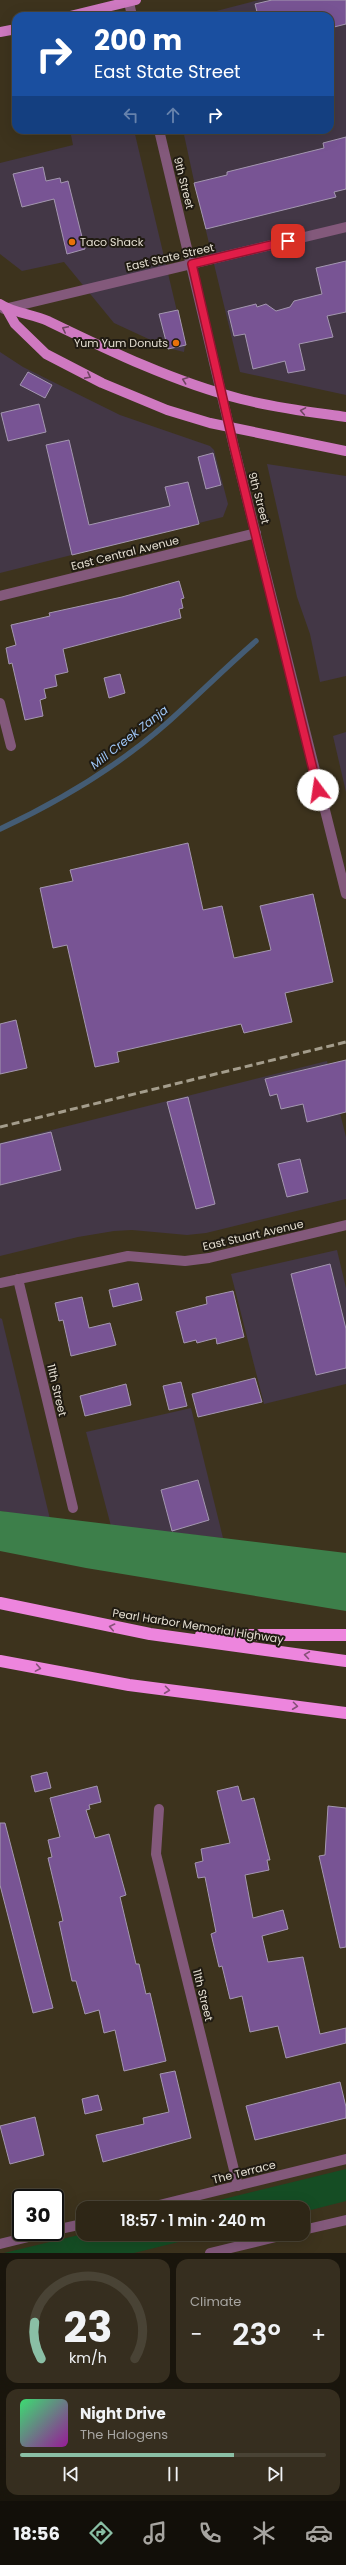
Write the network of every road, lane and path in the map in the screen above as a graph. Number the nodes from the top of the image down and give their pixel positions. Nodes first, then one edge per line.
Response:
1 (132, 1) edge
2 (87, 12) edge
3 (132, 12) edge
4 (12, 30) edge
5 (0, 32) edge
6 (160, 134) edge
7 (346, 227) edge
8 (192, 264) junction
9 (2, 307) edge
10 (221, 394) junction
11 (346, 417) edge
12 (229, 427) junction
13 (346, 451) edge
14 (256, 533) junction
15 (0, 596) edge
16 (0, 703) edge
17 (11, 746) dead end
18 (346, 894) edge
19 (346, 1225) edge
20 (18, 1279) junction
21 (0, 1283) edge
22 (73, 1508) dead end
23 (0, 1603) edge
24 (150, 1634) junction
25 (346, 1635) edge
26 (346, 1660) edge
27 (0, 1661) edge
28 (346, 1713) edge
29 (159, 1809) dead end
30 (346, 2159) edge
31 (238, 2186) junction
32 (176, 2201) edge
33 (346, 2220) edge
34 (76, 2226) edge
35 (64, 2228) edge
36 (310, 2228) edge
37 (12, 2241) edge
38 (259, 2241) edge
39 (0, 2244) edge
40 (210, 2253) edge

1 - 2 main road
1 - 3 street
4 - 5 main road
6 - 8 street, 9th Street
7 - 8 street, East State Street
8 - 9 street, East State Street
8 - 10 street, 9th Street
10 -> 9 main road
9 -> 12 main road
11 -> 10 main road
10 - 12 street, 9th Street
12 - 13 main road
12 - 14 street, 9th Street
14 - 15 street, East Central Avenue
14 - 18 street, 9th Street
16 - 17 street
19 - 20 street, East Stuart Avenue
20 - 21 street, East Stuart Avenue
20 - 22 street, 11th Street
24 -> 23 highway, Pearl Harbor Memorial Highway
24 - 25 highway
26 -> 24 highway, Pearl Harbor Memorial Highway
27 -> 28 highway
29 - 31 street, 11th Street
30 - 31 street, The Terrace
31 - 32 street, The Terrace
33 - 36 street
34 - 35 street
37 - 39 street
38 - 40 street

